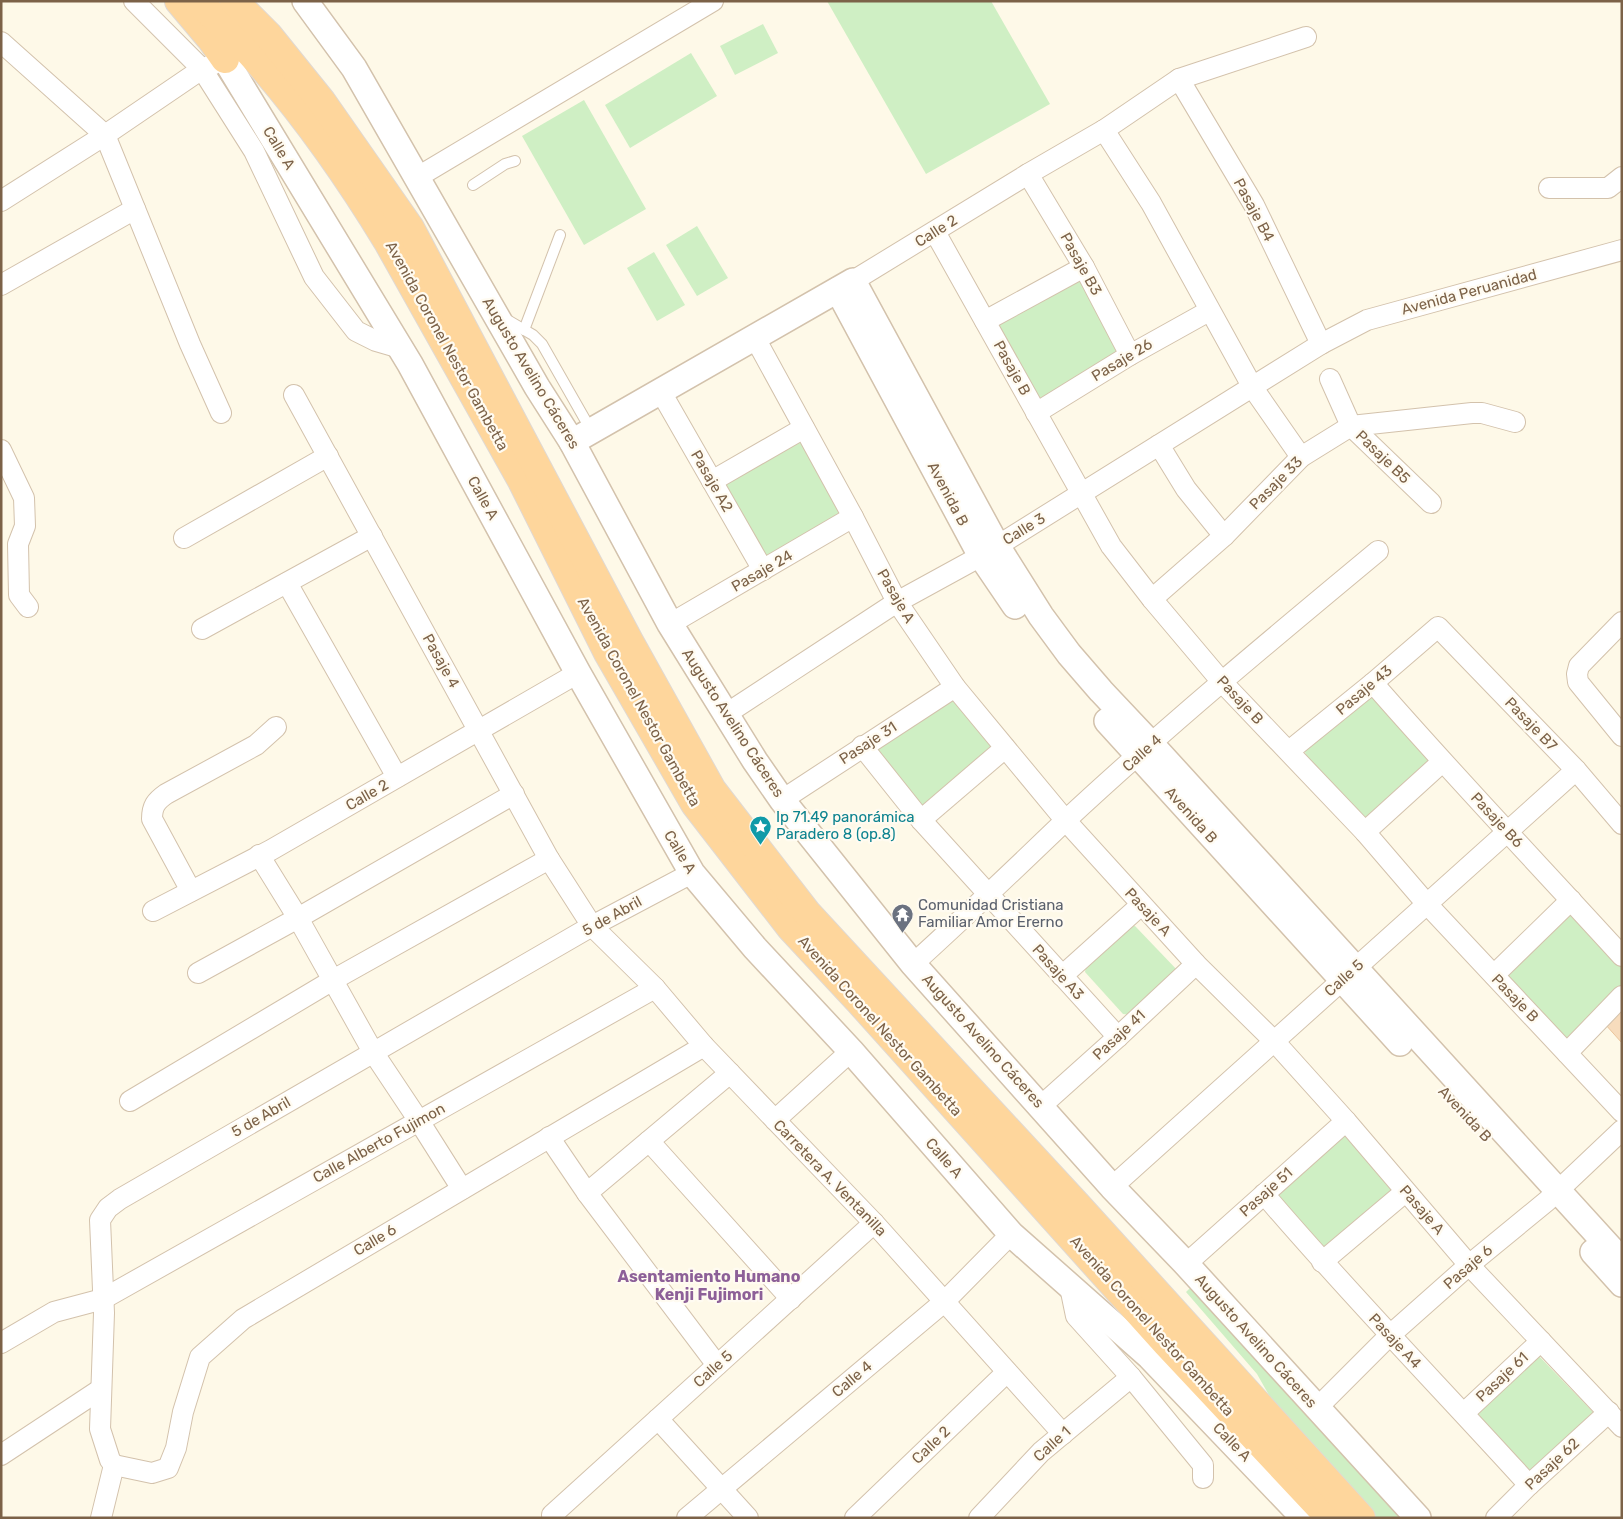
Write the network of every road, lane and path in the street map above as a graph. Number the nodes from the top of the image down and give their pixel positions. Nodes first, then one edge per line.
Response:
1 (134, 1) edge
2 (179, 1) edge
3 (198, 1) edge
4 (234, 1) edge
5 (305, 1) edge
6 (713, 1) edge
7 (1306, 37) dead end
8 (1, 42) edge
9 (213, 64) junction
10 (1179, 79) junction
11 (1104, 130) junction
12 (105, 135) junction
13 (515, 161) dead end
14 (1028, 174) junction
15 (1622, 177) edge
16 (416, 178) junction
17 (473, 185) dead end
18 (1549, 188) dead end
19 (1, 202) edge
20 (135, 209) junction
21 (934, 232) junction
22 (560, 234) dead end
23 (1622, 250) edge
24 (1084, 267) junction
25 (1, 285) edge
26 (846, 286) junction
27 (1209, 311) junction
28 (494, 312) junction
29 (985, 321) junction
30 (524, 330) junction
31 (755, 338) junction
32 (1321, 344) junction
33 (400, 348) junction
34 (1130, 355) junction
35 (1330, 379) dead end
36 (1253, 388) junction
37 (661, 392) junction
38 (294, 394) dead end
39 (221, 413) dead end
40 (1036, 413) junction
41 (1514, 422) dead end
42 (1351, 426) junction
43 (804, 428) junction
44 (582, 436) junction
45 (1160, 445) junction
46 (1, 450) edge
47 (328, 456) junction
48 (1301, 456) junction
49 (6, 475) edge
50 (712, 481) junction
51 (1081, 494) junction
52 (1431, 504) dead end
53 (853, 517) junction
54 (372, 536) junction
55 (1224, 536) junction
56 (184, 538) dead end
57 (989, 551) junction
58 (1378, 551) dead end
59 (763, 570) junction
60 (287, 583) junction
61 (1152, 599) junction
62 (897, 602) junction
63 (28, 607) dead end
64 (1622, 622) edge
65 (670, 624) junction
66 (1438, 627) joint
67 (202, 629) dead end
68 (578, 673) junction
69 (1222, 682) junction
70 (1373, 683) junction
71 (955, 687) junction
72 (726, 714) junction
73 (276, 727) dead end
74 (479, 730) junction
75 (1622, 736) edge
76 (862, 746) junction
77 (1005, 748) junction
78 (1144, 750) junction
79 (1288, 751) junction
80 (1442, 762) junction
81 (1576, 770) junction
82 (397, 777) junction
83 (514, 794) junction
84 (782, 800) junction
85 (921, 820) junction
86 (1066, 821) junction
87 (1622, 824) edge
88 (1508, 831) junction
89 (1365, 832) junction
90 (259, 855) junction
91 (549, 858) junction
92 (692, 873) junction
93 (191, 891) junction
94 (989, 895) junction
95 (1571, 900) junction
96 (1426, 904) junction
97 (1141, 905) junction
98 (153, 911) dead end
99 (298, 918) junction
100 (592, 926) junction
101 (1622, 956) edge
102 (914, 964) junction
103 (1196, 964) junction
104 (198, 973) dead end
105 (1348, 974) junction
106 (1494, 975) junction
107 (1062, 976) junction
108 (333, 980) junction
109 (655, 988) junction
110 (1622, 996) edge
111 (1118, 1037) junction
112 (1274, 1041) junction
113 (704, 1046) junction
114 (851, 1051) junction
115 (373, 1052) junction
116 (1567, 1053) junction
117 (730, 1073) junction
118 (130, 1101) dead end
119 (1041, 1106) junction
120 (1622, 1112) edge
121 (419, 1120) junction
122 (775, 1120) junction
123 (1346, 1121) junction
124 (1622, 1130) edge
125 (549, 1137) junction
126 (649, 1141) junction
127 (1112, 1187) junction
128 (462, 1189) junction
129 (1405, 1192) junction
130 (587, 1193) junction
131 (1264, 1194) junction
132 (1552, 1196) junction
133 (874, 1223) junction
134 (1011, 1234) junction
135 (1322, 1262) junction
136 (1622, 1262) edge
137 (1186, 1264) junction
138 (1470, 1265) junction
139 (1622, 1284) edge
140 (1070, 1287) junction
141 (103, 1299) junction
142 (791, 1299) junction
143 (944, 1302) junction
144 (1390, 1336) junction
145 (1541, 1341) junction
146 (1, 1343) edge
147 (717, 1365) junction
148 (1007, 1372) junction
149 (1131, 1377) junction
150 (102, 1389) junction
151 (1317, 1408) junction
152 (1464, 1413) junction
153 (658, 1419) junction
154 (1615, 1419) edge
155 (1063, 1434) junction
156 (1, 1455) edge
157 (114, 1465) junction
158 (1203, 1478) dead end
159 (1529, 1485) junction
160 (721, 1488) junction
161 (552, 1515) dead end
162 (101, 1518) edge
163 (687, 1518) edge
164 (748, 1518) edge
165 (855, 1518) edge
166 (979, 1518) edge
167 (1304, 1518) edge
168 (1330, 1518) edge
169 (1361, 1518) edge
170 (1418, 1518) edge
171 (1496, 1518) edge

1 - 9 street
2 - 9 highway
3 - 168 highway, Avenida Coronel Nestor Gambetta
4 - 169 highway, Avenida Coronel Nestor Gambetta
5 - 16 street, Augusto Avelino Cáceres
6 - 16 street
7 - 10 street, Calle 2
8 - 12 street
9 - 12 street
9 - 33 street, Calle A
9 - 33 street
10 - 11 street, Calle 2
10 - 32 street, Pasaje B4
11 - 14 street, Calle 2
11 - 27 street
12 - 19 street
12 - 20 street
13 - 17 lane
14 - 21 street, Calle 2
14 - 24 street, Pasaje B3
15 - 18 street
16 - 28 street, Augusto Avelino Cáceres
20 - 25 street
20 - 39 street
21 - 26 street, Calle 2
21 - 29 street, Pasaje B
22 - 30 lane
23 - 32 street, Avenida Peruanidad
24 - 29 street
24 - 34 street, Pasaje B3
26 - 31 street, Calle 2
26 - 57 street, Avenida B
27 - 34 street, Pasaje 26
27 - 36 street
28 - 30 lane
28 - 44 street, Augusto Avelino Cáceres
29 - 40 street, Pasaje B
30 - 44 lane
31 - 37 street, Calle 2
31 - 43 street, Pasaje A
32 - 36 street, Calle 3
33 - 68 street, Calle A
34 - 40 street, Pasaje 26
35 - 42 street, Pasaje B5
36 - 45 street, Calle 3
36 - 48 street
37 - 44 street, Calle 2
37 - 50 street, Pasaje A2
38 - 47 street, Pasaje 4
40 - 51 street, Pasaje B
41 - 42 street, Pasaje 33
42 - 48 street, Pasaje 33
42 - 52 street, Pasaje B5
43 - 50 street
43 - 53 street, Pasaje A
44 - 65 street, Augusto Avelino Cáceres
45 - 51 street, Calle 3
45 - 55 street
46 - 49 street
47 - 54 street, Pasaje 4
47 - 56 street
48 - 55 street, Pasaje 33
49 - 63 street
50 - 59 street, Pasaje A2
51 - 57 street, Calle 3
51 - 61 street, Pasaje B
53 - 59 street, Pasaje 24
53 - 62 street, Pasaje A
54 - 60 street
54 - 74 street, Pasaje 4
55 - 61 street, Pasaje 33
57 - 62 street, Calle 3
57 - 78 street, Avenida B
58 - 69 street, Calle 4
59 - 65 street, Pasaje 24
60 - 67 street
60 - 82 street
61 - 69 street, Pasaje B
62 - 71 street, Pasaje A
62 - 72 street, Calle 3
64 - 75 street
65 - 72 street, Augusto Avelino Cáceres
66 - 70 street, Pasaje 43
66 - 81 street, Pasaje B7
68 - 74 street, Calle 2
68 - 92 street, Calle A
69 - 78 street, Calle 4
69 - 79 street, Pasaje B
70 - 79 street, Pasaje 43
70 - 80 street, Pasaje B6
71 - 76 street, Pasaje 31
71 - 77 street, Pasaje A
72 - 84 street, Augusto Avelino Cáceres
73 - 93 street
74 - 82 street, Calle 2
74 - 83 street, Pasaje 4
76 - 84 street, Pasaje 31
76 - 85 street, Pasaje A3
77 - 85 street
77 - 86 street, Pasaje A
78 - 86 street, Calle 4
78 - 105 street, Avenida B
79 - 89 street, Pasaje B
80 - 88 street, Pasaje B6
80 - 89 street
81 - 87 street, Pasaje B7
81 - 88 street, Calle 5
82 - 90 street, Calle 2
83 - 91 street, Pasaje 4
83 - 99 street
84 - 102 street, Augusto Avelino Cáceres
85 - 94 street, Pasaje A3
86 - 94 street, Calle 4
86 - 97 street, Pasaje A
88 - 95 street, Pasaje B6
88 - 96 street, Calle 5
89 - 96 street, Pasaje B
90 - 93 street, Calle 2
90 - 99 street
91 - 100 street, Pasaje 4
91 - 108 street
92 - 100 street, 5 de Abril
92 - 114 street, Calle A
93 - 98 street, Calle 2
94 - 102 street, Calle 4
94 - 107 street, Pasaje A3
95 - 101 street, Pasaje B6
95 - 106 street
96 - 105 street, Calle 5
96 - 106 street, Pasaje B
97 - 103 street, Pasaje A
97 - 107 street
99 - 104 street
99 - 108 street
100 - 109 street, Carretera A. Ventanilla
100 - 115 street, 5 de Abril
102 - 119 street, Augusto Avelino Cáceres
103 - 111 street, Pasaje 41
103 - 112 street, Pasaje A
105 - 112 street, Calle 5
105 - 132 street, Avenida B
106 - 116 street, Pasaje B
107 - 111 street, Pasaje A3
108 - 115 street
108 - 118 street
109 - 113 street, Carretera A. Ventanilla
109 - 121 street, Calle Alberto Fujimon
110 - 116 street
111 - 119 street, Pasaje 41
112 - 123 street, Pasaje A
112 - 127 street, Calle 5
113 - 117 street, Carretera A. Ventanilla
113 - 125 street, Calle 6
114 - 122 street
114 - 134 street, Calle A
115 - 121 street
115 - 141 street, 5 de Abril
116 - 120 street, Pasaje B
117 - 122 street, Carretera A. Ventanilla
117 - 126 street
119 - 127 street, Augusto Avelino Cáceres
121 - 128 street
121 - 141 street, Calle Alberto Fujimon
122 - 133 street, Carretera A. Ventanilla
123 - 129 street, Pasaje A
123 - 131 street, Pasaje 51
124 - 132 street, Pasaje 6
125 - 128 street, Calle 6
125 - 130 street
126 - 130 street
126 - 142 street
127 - 137 street, Augusto Avelino Cáceres
128 - 157 street, Calle 6
129 - 135 street
129 - 138 street, Pasaje A
130 - 147 street
131 - 135 street, Pasaje A4
131 - 137 street, Pasaje 51
132 - 136 street, Avenida B
132 - 138 street, Pasaje 6
132 - 139 street, Avenida B
133 - 142 street, Calle 5
133 - 143 street, Carretera A. Ventanilla
134 - 140 street, Calle A
134 - 143 street, Calle 4
135 - 144 street, Pasaje A4
137 - 151 street, Augusto Avelino Cáceres
138 - 144 street, Pasaje 6
138 - 145 street, Pasaje A
140 - 149 street
140 - 167 street, Calle A
141 - 146 street, Calle Alberto Fujimon
141 - 150 street, 5 de Abril
142 - 147 street, Calle 5
143 - 148 street, Carretera A. Ventanilla
143 - 160 street, Calle 4
144 - 151 street, Pasaje 6
144 - 152 street, Pasaje A4
145 - 152 street, Pasaje 61
145 - 154 street, Pasaje A
147 - 153 street, Calle 5
148 - 155 street, Carretera A. Ventanilla
148 - 165 street, Calle 2
149 - 155 street, Calle 1
149 - 158 street
150 - 156 street
150 - 157 street, 5 de Abril
151 - 170 street, Augusto Avelino Cáceres
152 - 159 street, Pasaje A4
153 - 160 street
153 - 161 street, Calle 5
154 - 159 street, Pasaje 62
155 - 166 street, Calle 1
157 - 162 street
159 - 171 street, Pasaje 62
160 - 163 street, Calle 4
160 - 164 street

